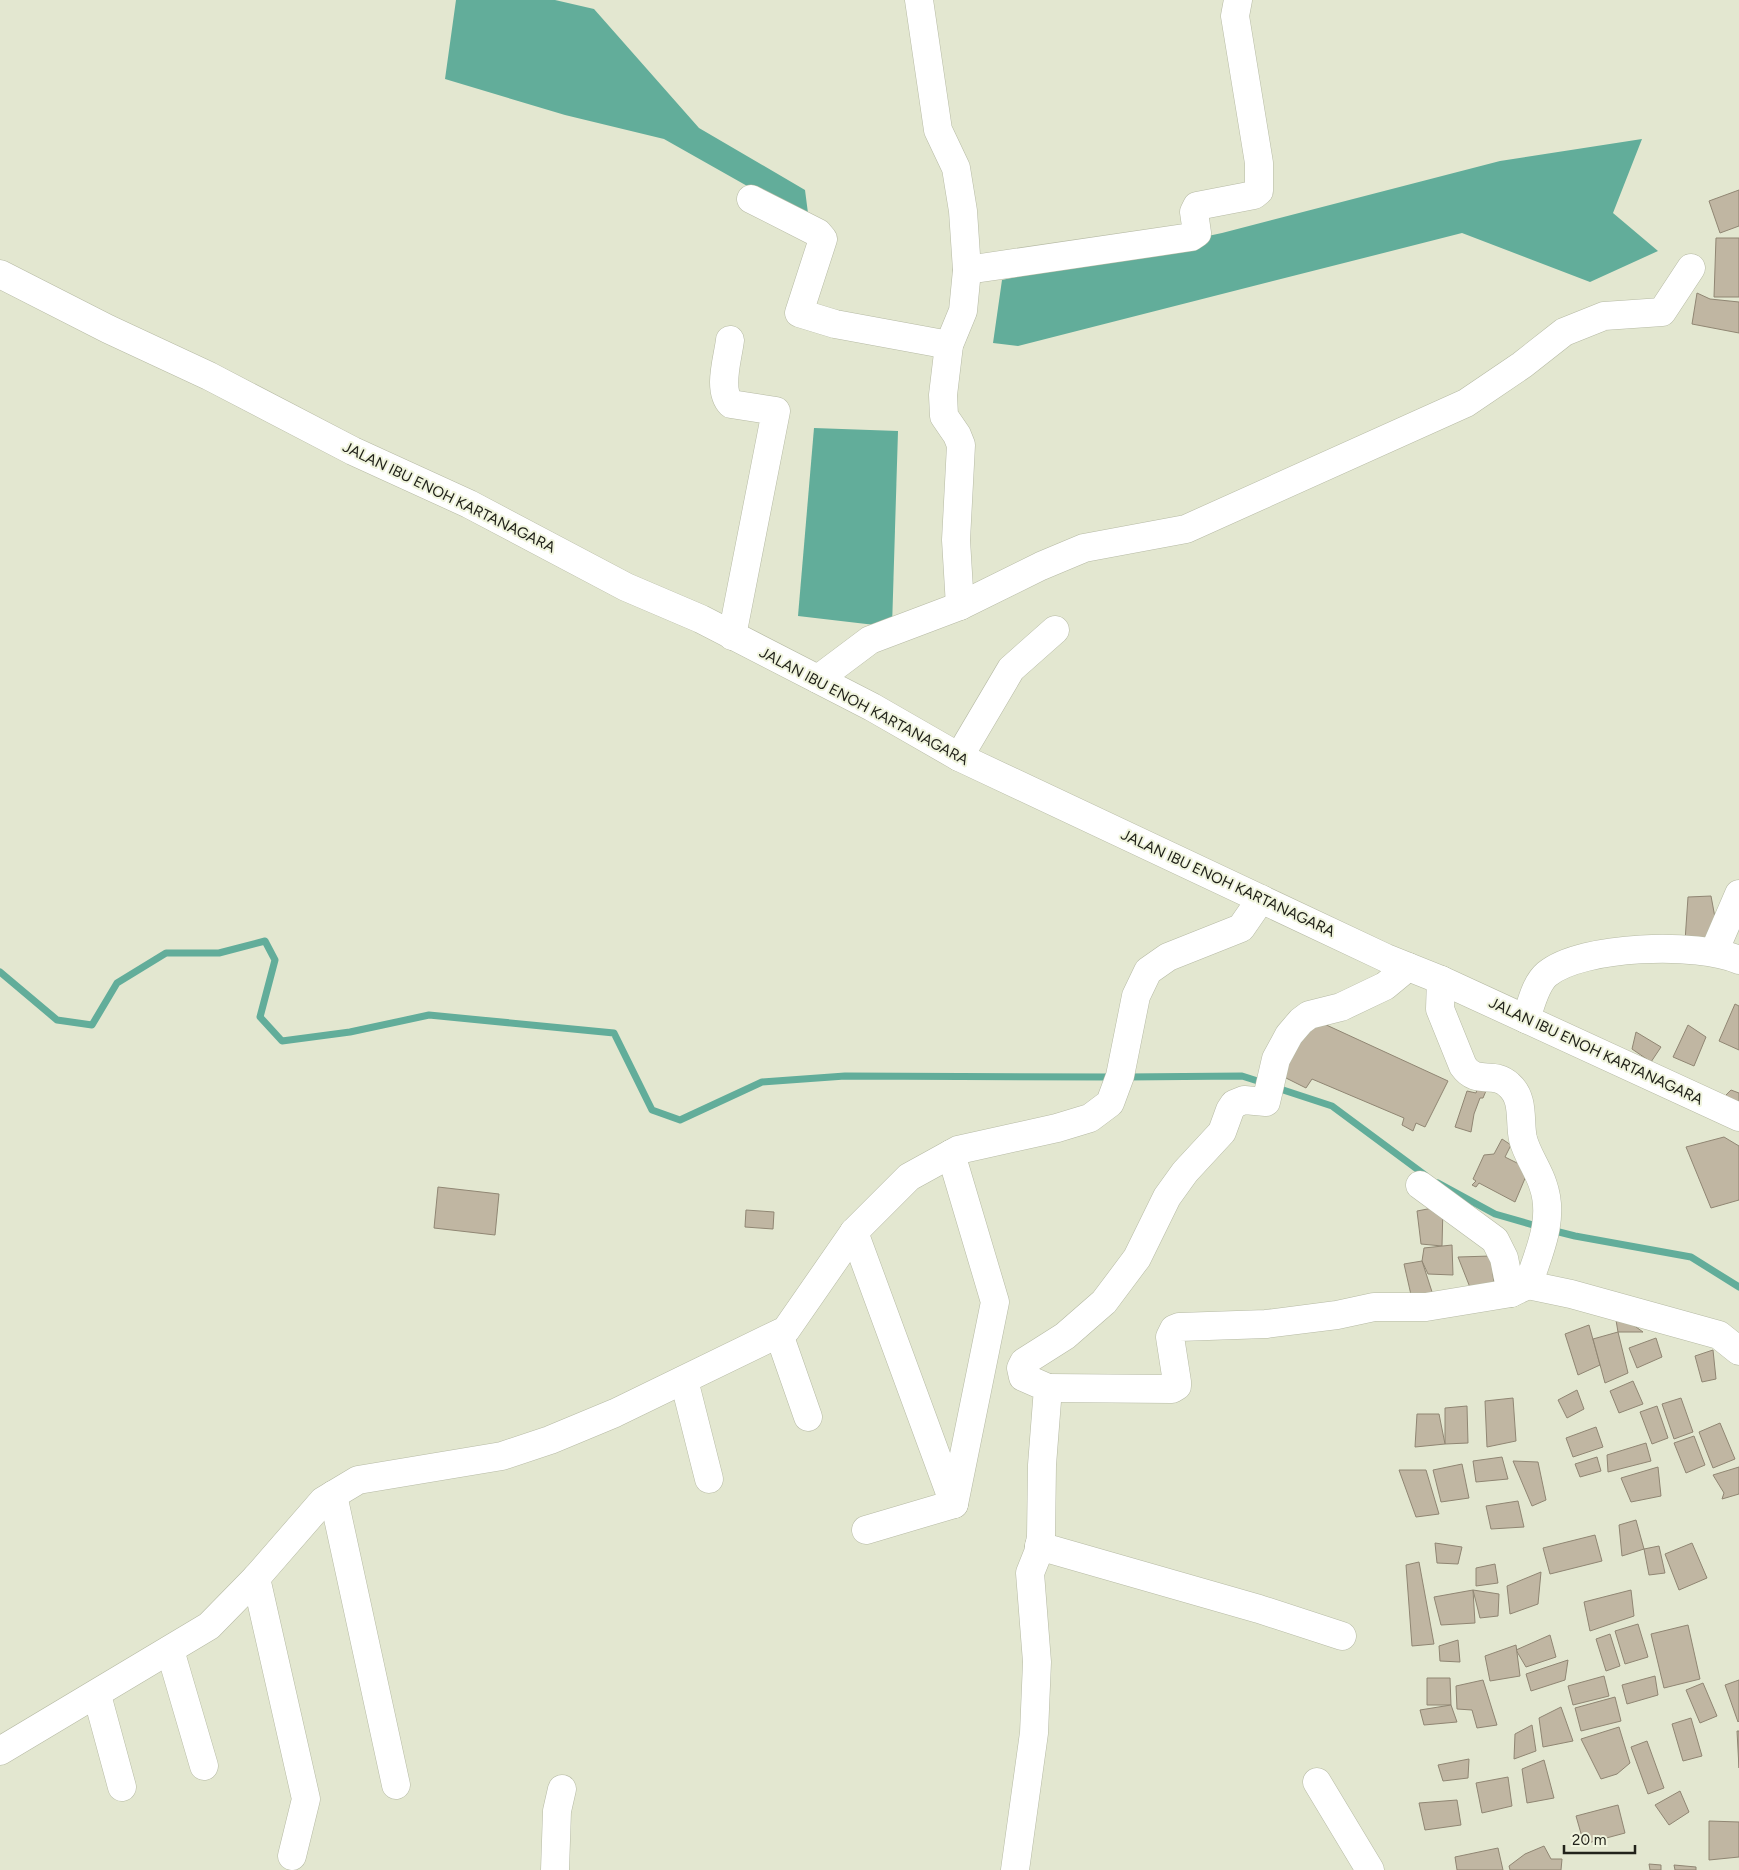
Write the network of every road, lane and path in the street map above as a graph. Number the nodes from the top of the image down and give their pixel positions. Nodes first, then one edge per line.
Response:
1 (919, 0) edge
2 (1238, 0) edge
3 (751, 199) dead end
4 (1691, 268) dead end
5 (967, 270) junction
6 (0, 274) edge
7 (730, 340) dead end
8 (949, 346) junction
9 (960, 606) junction
10 (1055, 630) dead end
11 (732, 636) junction
12 (818, 679) junction
13 (959, 757) junction
14 (1739, 894) edge
15 (1261, 899) junction
16 (1727, 956) edge
17 (1408, 967) junction
18 (1441, 980) junction
19 (1526, 1019) junction
20 (1739, 1117) edge
21 (951, 1154) junction
22 (1420, 1185) dead end
23 (854, 1232) junction
24 (1519, 1289) junction
25 (778, 1334) junction
26 (1739, 1351) edge
27 (684, 1380) junction
28 (1048, 1388) junction
29 (808, 1417) dead end
30 (709, 1479) dead end
31 (333, 1495) junction
32 (954, 1504) junction
33 (866, 1530) dead end
34 (1039, 1546) junction
35 (256, 1578) junction
36 (1342, 1636) dead end
37 (170, 1650) junction
38 (97, 1695) junction
39 (0, 1751) edge
40 (204, 1766) dead end
41 (1317, 1782) dead end
42 (396, 1785) dead end
43 (122, 1787) dead end
44 (562, 1789) dead end
45 (292, 1856) dead end
46 (555, 1870) edge
47 (1015, 1870) edge
48 (1370, 1870) edge

1 - 5 street
2 - 5 street
3 - 8 street
4 - 9 street
5 - 8 street
6 - 11 street, JALAN IBU ENOH KARTANAGARA
7 - 11 street
8 - 9 street
9 - 12 street
10 - 13 street
11 - 12 street, JALAN IBU ENOH KARTANAGARA
12 - 13 street, JALAN IBU ENOH KARTANAGARA
13 - 15 street, JALAN IBU ENOH KARTANAGARA
14 - 16 street
15 - 17 street, JALAN IBU ENOH KARTANAGARA
15 - 21 street
16 - 19 street
17 - 18 street, JALAN IBU ENOH KARTANAGARA
17 - 28 street
18 - 19 street, JALAN IBU ENOH KARTANAGARA
18 - 24 street
19 - 20 street, JALAN IBU ENOH KARTANAGARA
21 - 23 street
21 - 32 street
22 - 24 street
23 - 25 street
23 - 32 street
24 - 26 street
24 - 28 street
25 - 27 street
25 - 29 street
27 - 30 street
27 - 31 street
28 - 34 street
31 - 35 street
31 - 42 street
32 - 33 street
34 - 36 street
34 - 47 street
35 - 37 street
35 - 45 street
37 - 38 street
37 - 40 street
38 - 39 street
38 - 43 street
41 - 48 street
44 - 46 street

